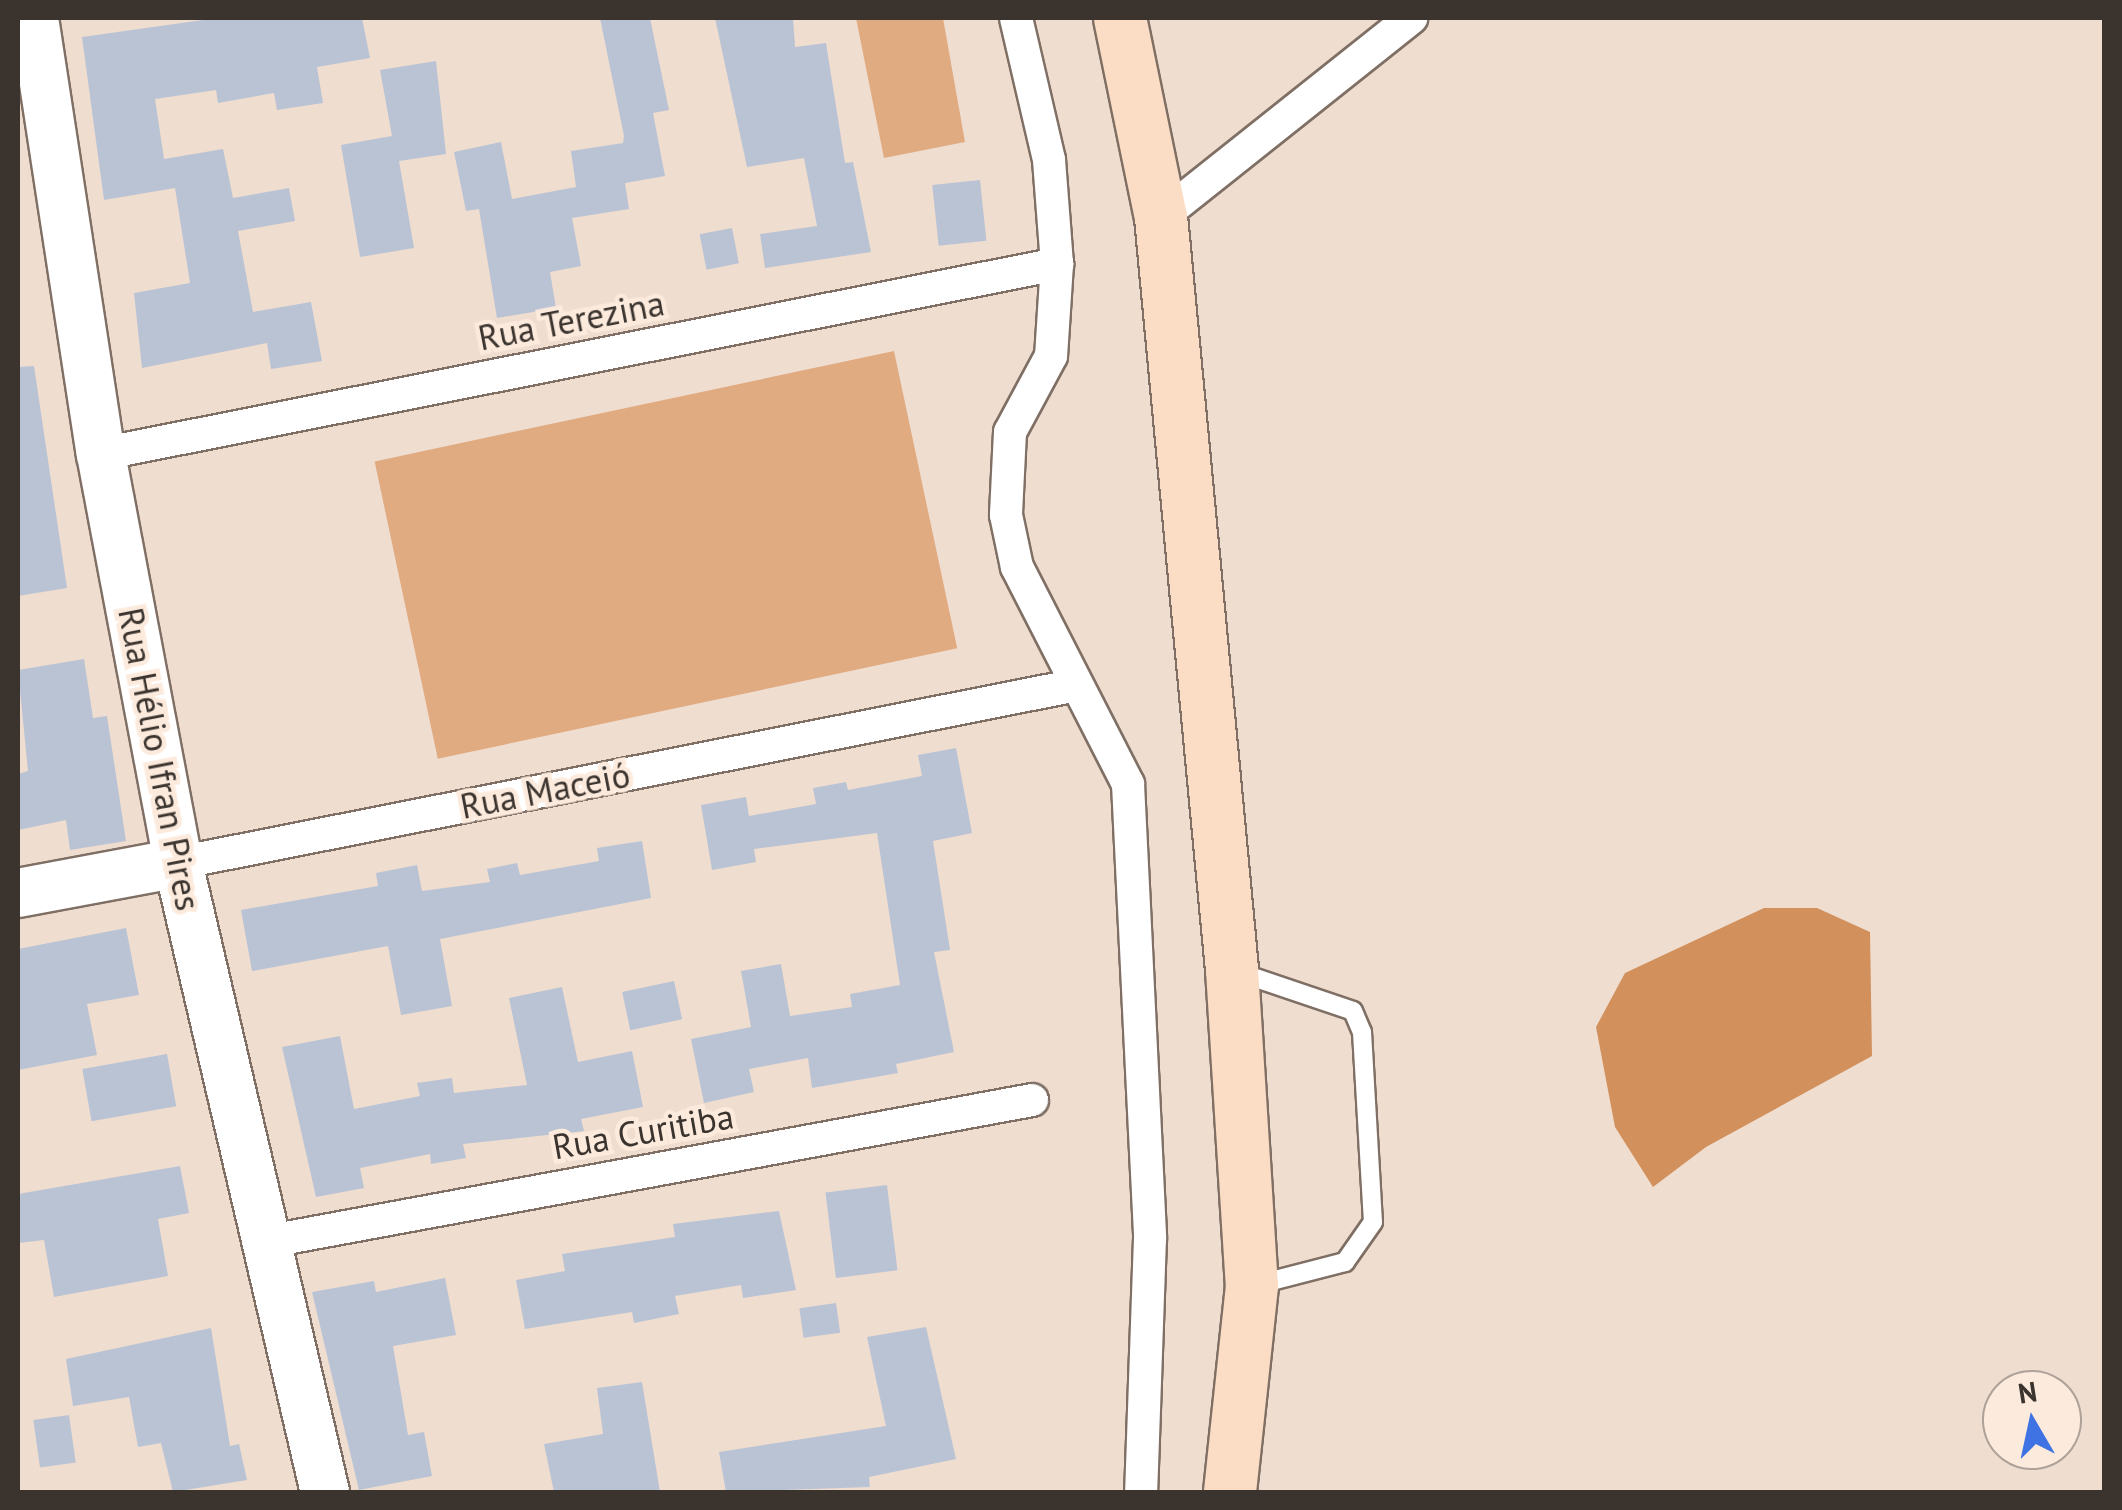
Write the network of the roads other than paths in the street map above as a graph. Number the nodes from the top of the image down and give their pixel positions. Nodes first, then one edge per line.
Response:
1 (34, 18) edge
2 (1016, 18) edge
3 (1120, 18) edge
4 (1411, 18) edge
5 (1161, 216) junction
6 (1057, 264) junction
7 (101, 454) junction
8 (1072, 686) junction
9 (178, 862) junction
10 (18, 893) edge
11 (1232, 970) junction
12 (1032, 1100) dead end
13 (270, 1240) junction
14 (1252, 1286) junction
15 (325, 1492) edge
16 (1141, 1492) edge
17 (1230, 1492) edge

1 - 7 street, Rua Hélio Ifran Pires
2 - 6 street
3 - 5 main road
4 - 5 street
5 - 11 main road
6 - 7 street, Rua Terezina
6 - 8 street
7 - 9 street, Rua Hélio Ifran Pires
8 - 9 street, Rua Maceió
8 - 16 street
9 - 10 street, Rua Maceió
9 - 13 street, Rua Hélio Ifran Pires
11 - 14 main road
11 - 14 lane
12 - 13 street, Rua Curitiba
13 - 15 street, Rua Hélio Ifran Pires
14 - 17 main road

